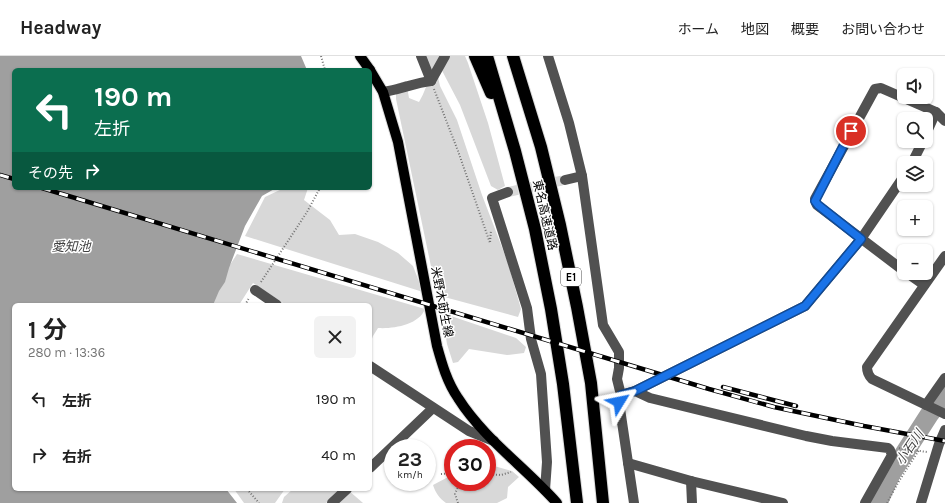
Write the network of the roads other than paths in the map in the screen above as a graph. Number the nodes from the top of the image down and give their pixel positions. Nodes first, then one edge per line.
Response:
1 (360, 56) edge
2 (421, 56) edge
3 (445, 56) edge
4 (476, 56) edge
5 (487, 56) edge
6 (514, 56) edge
7 (548, 56) edge
8 (369, 68) edge
9 (372, 73) edge
10 (431, 80) junction
11 (383, 92) junction
12 (936, 112) junction
13 (933, 119) edge
14 (945, 121) edge
15 (515, 151) junction
16 (582, 176) junction
17 (565, 180) tunnel mouth
18 (897, 186) edge
19 (508, 192) tunnel mouth
20 (861, 239) junction
21 (945, 256) edge
22 (897, 266) edge
23 (917, 280) edge
24 (924, 285) junction
25 (255, 290) road end
26 (274, 303) edge
27 (372, 367) edge
28 (945, 378) edge
29 (635, 391) junction
30 (621, 395) junction
31 (928, 406) junction
32 (433, 408) junction
33 (945, 414) edge
34 (945, 430) edge
35 (489, 439) edge
36 (492, 439) edge
37 (496, 443) edge
38 (628, 463) junction
39 (372, 466) edge
40 (691, 481) junction
41 (546, 490) junction
42 (345, 491) edge
43 (577, 498) edge
44 (332, 503) edge
45 (557, 503) edge
46 (603, 503) edge
47 (634, 503) edge
48 (692, 503) edge
49 (783, 503) edge
50 (865, 503) edge
51 (920, 503) edge

1 - 8 main road, 米野木莇生線
2 - 10 street
3 - 10 street
4 - 15 highway
5 - 15 highway, 東名高速道路 / E1
6 - 46 highway, 東名高速道路 / E1
7 - 16 street
9 - 11 main road, 米野木莇生線
10 - 11 street
11 - 36 main road, 米野木莇生線
12 - 13 street
12 - 14 street
12 - 20 street
15 - 43 highway, 東名高速道路 / E1
16 - 17 street
16 - 30 street
18 - 20 street
19 - 41 street
20 - 22 street
20 - 29 street
21 - 24 street
23 - 24 street
24 - 31 street
25 - 26 street
27 - 32 street
28 - 31 street
29 - 30 street
29 - 50 street
30 - 38 street
31 - 33 street
32 - 35 street
32 - 39 street
34 - 51 street
37 - 41 main road, 米野木莇生線
38 - 40 street
38 - 47 street
40 - 48 street
40 - 49 street
41 - 45 main road, 米野木莇生線
42 - 44 street

